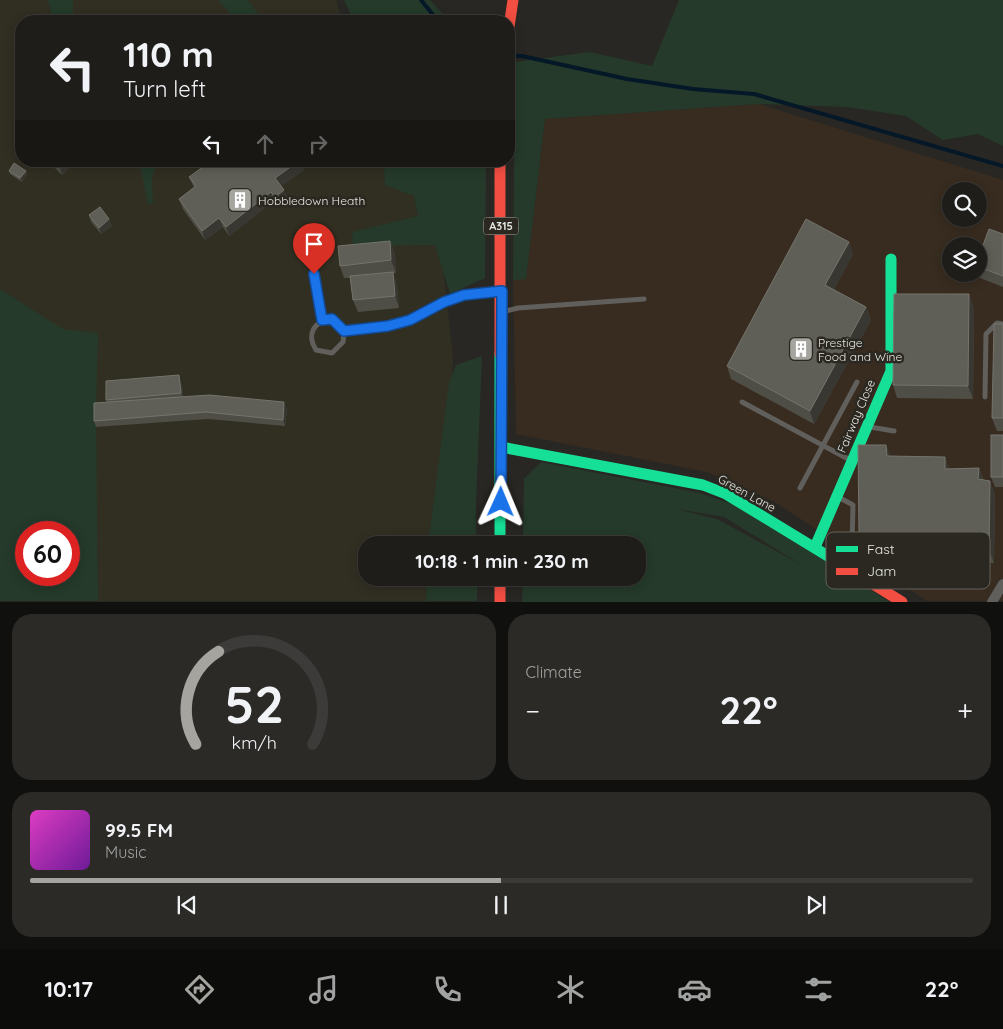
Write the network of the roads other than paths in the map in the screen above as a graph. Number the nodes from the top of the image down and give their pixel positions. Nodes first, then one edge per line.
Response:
1 (513, 0) edge
2 (511, 15) edge
3 (500, 167) edge
4 (312, 258) dead end
5 (891, 259) dead end
6 (502, 291) junction
7 (644, 299) dead end
8 (502, 312) junction
9 (322, 320) junction
10 (1003, 324) edge
11 (344, 331) junction
12 (857, 382) dead end
13 (985, 397) dead end
14 (742, 402) dead end
15 (866, 426) junction
16 (894, 431) dead end
17 (822, 445) junction
18 (501, 447) junction
19 (852, 461) junction
20 (800, 488) dead end
21 (837, 497) junction
22 (852, 532) edge
23 (500, 536) edge
24 (814, 547) junction
25 (826, 554) edge
26 (1003, 584) edge
27 (500, 586) edge
28 (881, 589) edge
29 (500, 602) edge
30 (902, 602) edge
31 (992, 602) edge

1 - 2 street
3 - 6 street, A315
4 - 9 lane
5 - 15 street, Fairway Close
6 - 8 street, A315
6 - 11 lane
7 - 8 lane
8 - 18 street, A315
9 - 11 lane
9 - 11 lane
10 - 13 lane
12 - 17 lane
14 - 17 lane
15 - 16 lane
15 - 19 street, Fairway Close
17 - 19 lane
17 - 20 lane
18 - 23 street, A315
18 - 24 street, Green Lane
19 - 21 street, Fairway Close
21 - 22 lane
21 - 24 street, Fairway Close
24 - 25 street, Green Lane
26 - 31 street
27 - 29 street
28 - 30 street, Green Lane

